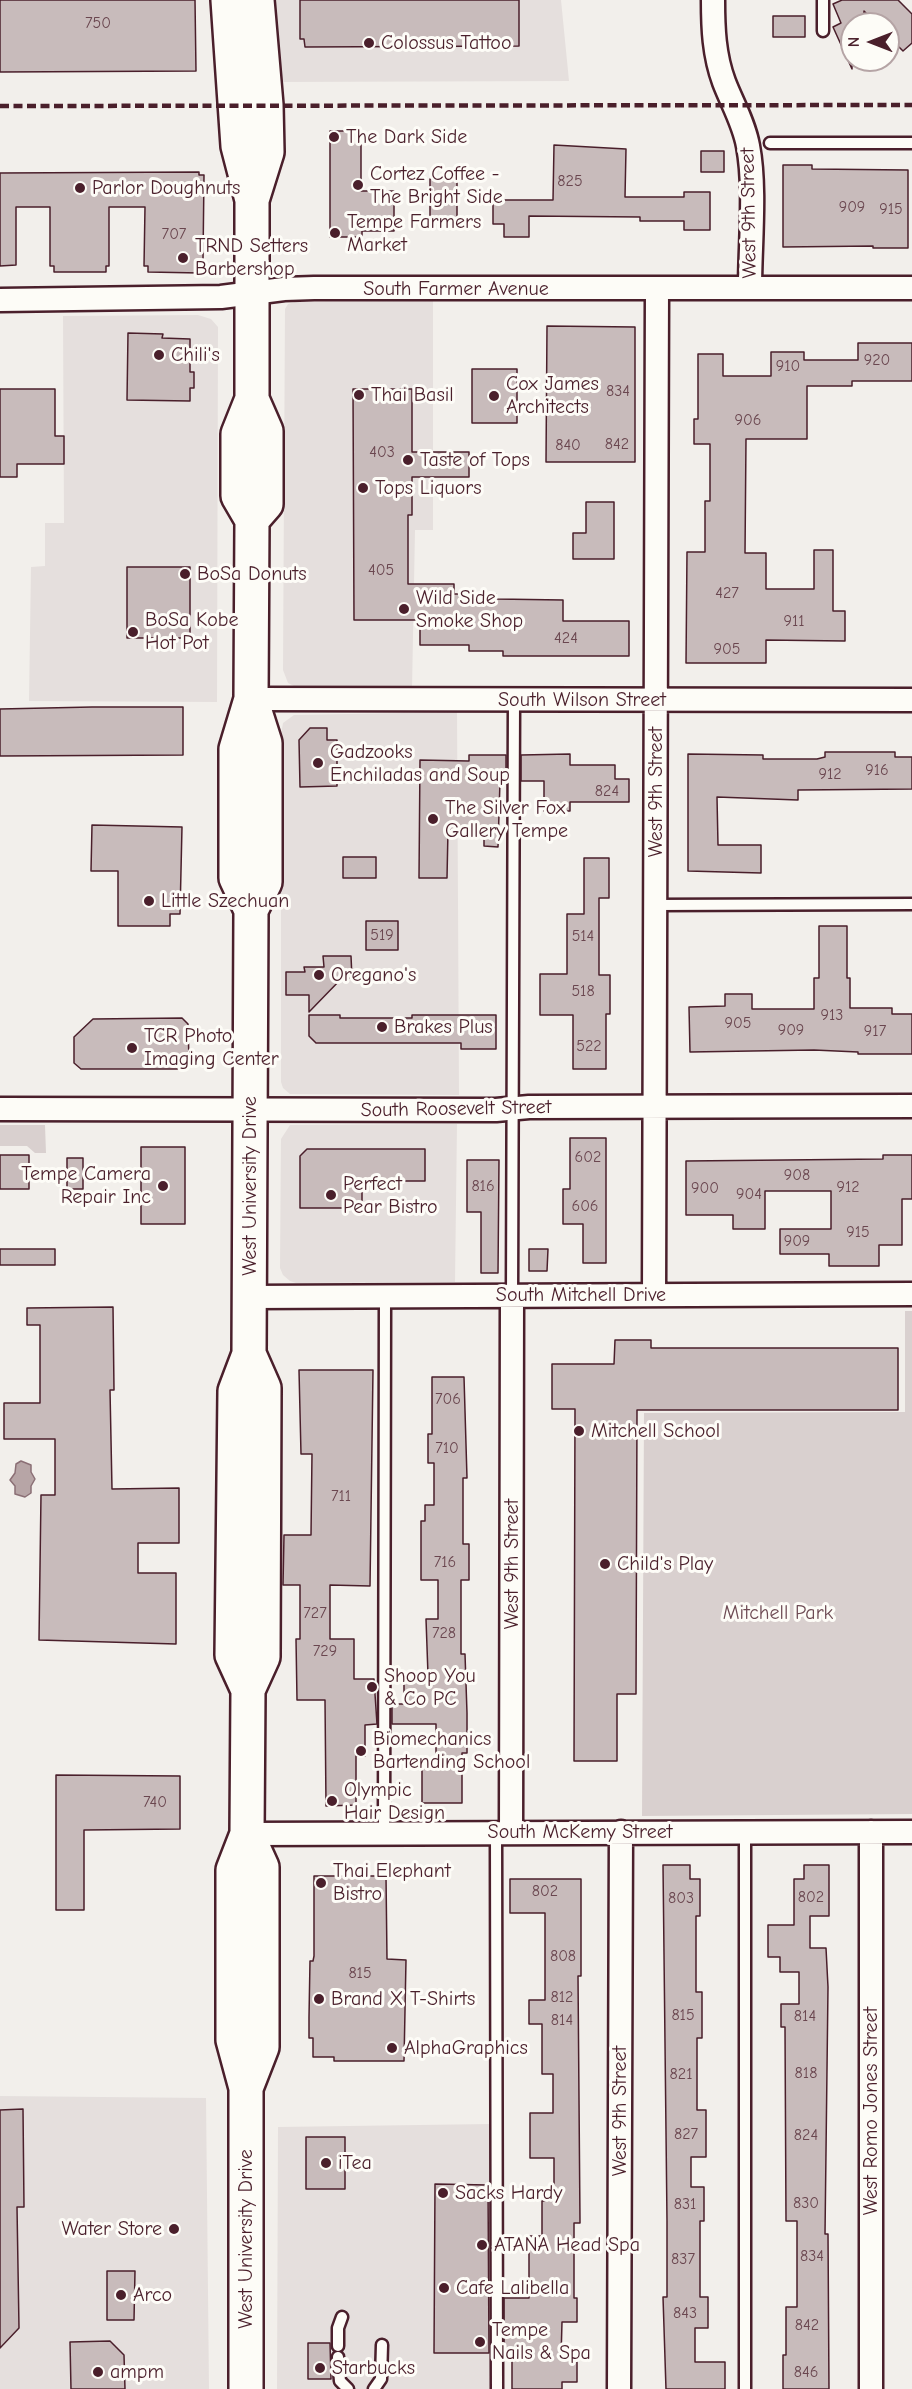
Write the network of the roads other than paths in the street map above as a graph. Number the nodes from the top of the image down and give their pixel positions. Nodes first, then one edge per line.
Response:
1 (228, 0) edge
2 (257, 0) edge
3 (713, 0) edge
4 (823, 0) edge
5 (823, 31) dead end
6 (912, 142) edge
7 (770, 143) dead end
8 (252, 200) junction
9 (750, 288) junction
10 (912, 288) edge
11 (657, 289) junction
12 (252, 293) junction
13 (0, 300) edge
14 (251, 699) junction
15 (514, 700) junction
16 (656, 700) junction
17 (912, 700) edge
18 (912, 904) edge
19 (655, 905) junction
20 (655, 1107) junction
21 (912, 1107) edge
22 (514, 1108) junction
23 (0, 1109) edge
24 (250, 1111) junction
25 (912, 1294) edge
26 (385, 1295) junction
27 (512, 1295) junction
28 (654, 1295) junction
29 (249, 1297) junction
30 (621, 1832) junction
31 (745, 1832) junction
32 (871, 1832) junction
33 (912, 1832) edge
34 (504, 1833) junction
35 (248, 1834) junction
36 (384, 1834) junction
37 (342, 2317) dead end
38 (382, 2345) dead end
39 (246, 2389) edge
40 (348, 2389) edge
41 (374, 2389) edge
42 (497, 2389) edge
43 (619, 2389) edge
44 (745, 2389) edge
45 (871, 2389) edge

1 - 8 main road, West University Drive
2 - 8 main road, West University Drive
3 - 9 street, West 9th Street
4 - 5 lane
6 - 7 lane
8 - 12 main road, West University Drive
9 - 10 street, South Farmer Avenue
9 - 11 street, South Farmer Avenue
11 - 12 street, South Farmer Avenue
11 - 16 street, West 9th Street
12 - 13 street, South Farmer Avenue
12 - 14 main road, West University Drive
14 - 15 street, South Wilson Street
14 - 24 main road, West University Drive
15 - 16 street, South Wilson Street
15 - 22 lane
16 - 17 street, South Wilson Street
16 - 19 street, West 9th Street
18 - 19 lane
19 - 20 street, West 9th Street
20 - 21 street, South Roosevelt Street
20 - 22 street, South Roosevelt Street
20 - 28 street, West 9th Street
22 - 24 street, South Roosevelt Street
22 - 27 lane
23 - 24 street, South Roosevelt Street
24 - 29 main road, West University Drive
25 - 28 street, South Mitchell Drive
26 - 27 street, South Mitchell Drive
26 - 29 street, South Mitchell Drive
26 - 36 lane
27 - 28 street, South Mitchell Drive
27 - 34 street, West 9th Street
29 - 35 main road, West University Drive
30 - 31 street, South McKemy Street
30 - 34 street, South McKemy Street
30 - 43 street, West 9th Street
31 - 32 street, South McKemy Street
31 - 44 lane
32 - 33 street, South McKemy Street
32 - 45 street, West Romo Jones Street
34 - 36 street, South McKemy Street
34 - 42 lane
35 - 36 street, South McKemy Street
35 - 39 main road, West University Drive
37 - 40 lane
38 - 41 lane

